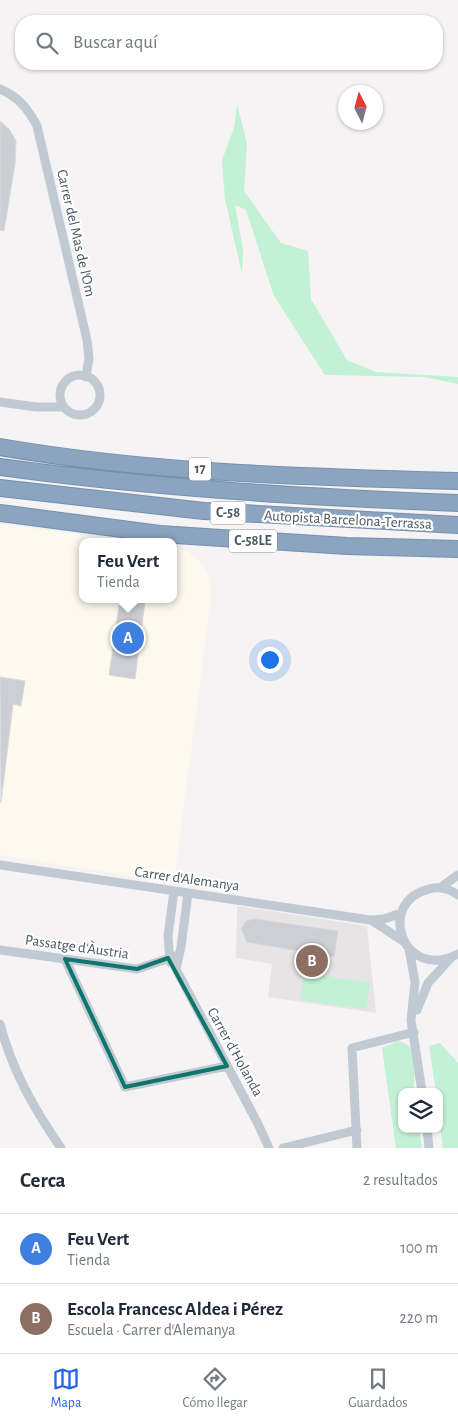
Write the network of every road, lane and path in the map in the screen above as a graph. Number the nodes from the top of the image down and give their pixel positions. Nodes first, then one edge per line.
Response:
1 (0, 89) edge
2 (86, 377) junction
3 (0, 402) edge
4 (64, 407) junction
5 (0, 447) edge
6 (0, 467) edge
7 (458, 481) edge
8 (0, 488) edge
9 (458, 503) edge
10 (0, 514) edge
11 (458, 525) edge
12 (458, 549) edge
13 (0, 865) edge
14 (458, 875) edge
15 (440, 888) junction
16 (174, 891) junction
17 (188, 893) junction
18 (458, 895) edge
19 (401, 913) junction
20 (370, 920) junction
21 (403, 941) junction
22 (409, 949) junction
23 (0, 950) edge
24 (179, 955) junction
25 (455, 956) edge
26 (168, 958) junction
27 (65, 959) junction
28 (176, 969) junction
29 (0, 1024) edge
30 (414, 1032) junction
31 (227, 1066) junction
32 (421, 1088) edge
33 (356, 1130) junction
34 (427, 1133) edge
35 (61, 1148) edge
36 (269, 1148) edge
37 (283, 1148) edge
38 (357, 1148) edge
39 (429, 1148) edge

1 - 2 street, Carrer del Mas de l'Om
2 - 4 street
2 - 4 street
3 - 4 street
5 - 7 highway, 17
6 - 9 highway, Autopista Barcelona-Terrassa / C-58
8 - 11 highway, Autopista Barcelona-Terrassa / C-58
10 - 12 highway, C-58LE
13 - 16 street, Carrer d'Alemanya
14 - 15 street
15 - 18 street
15 - 19 street
16 - 17 street, Carrer d'Alemanya
16 - 26 street
17 - 20 street, Carrer d'Alemanya
17 - 24 street
19 - 20 street, Carrer d'Alemanya
19 - 21 street
20 - 21 street, Carrer d'Alemanya
21 - 22 street
22 - 25 street
22 - 30 street
23 - 27 street, Passatge d'Àustria
24 - 26 street, Passatge d'Àustria
24 - 28 street
25 - 30 street
26 - 27 street, Passatge d'Àustria
26 - 28 street, Carrer d'Holanda
27 - 31 street
28 - 31 street, Carrer d'Holanda
29 - 35 street
30 - 32 street
30 - 33 street
31 - 36 street, Carrer d'Holanda
33 - 37 street
33 - 38 street
34 - 39 street

